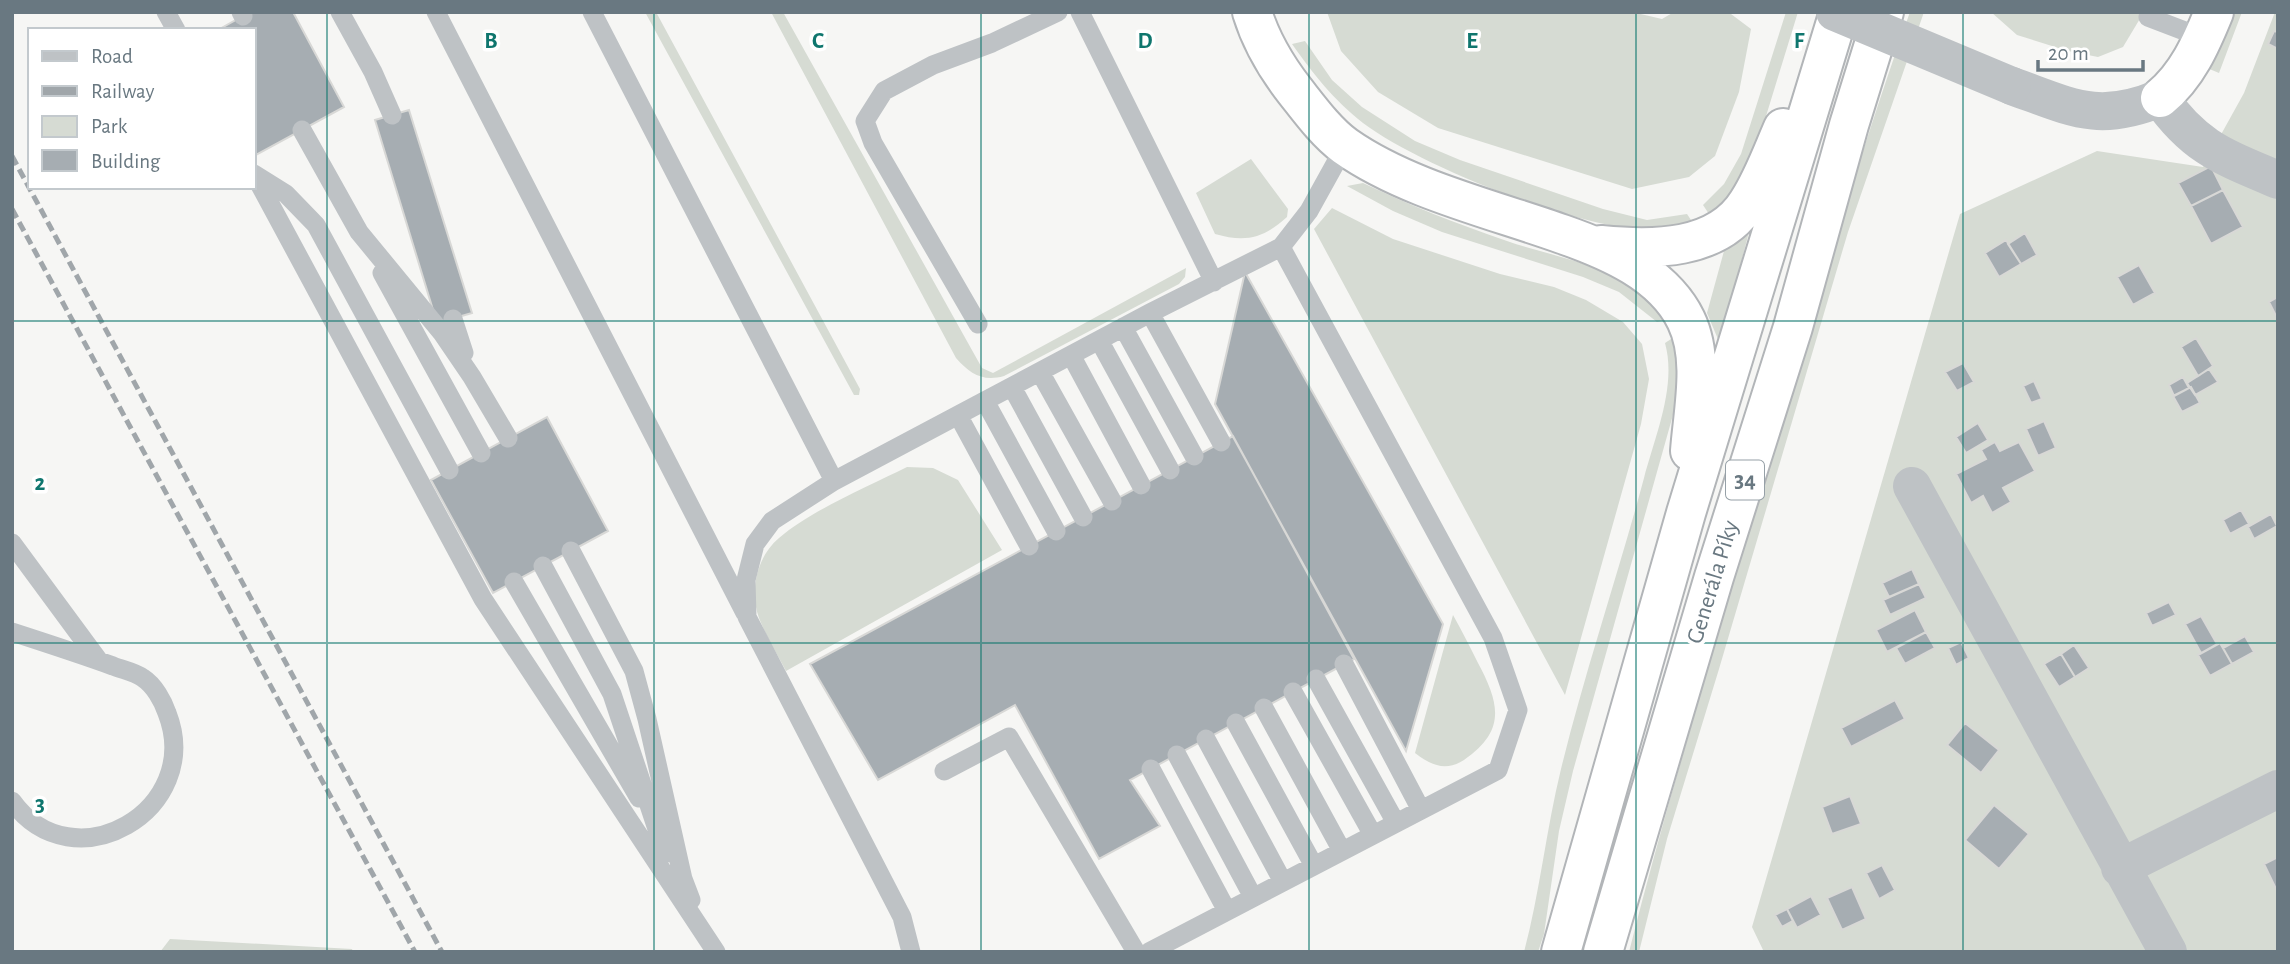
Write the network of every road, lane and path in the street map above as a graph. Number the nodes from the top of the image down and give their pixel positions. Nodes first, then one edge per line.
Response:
1 (166, 12) edge
2 (341, 12) edge
3 (436, 12) edge
4 (592, 12) edge
5 (1058, 12) edge
6 (1080, 12) edge
7 (1252, 12) edge
8 (1837, 12) edge
9 (1884, 12) edge
10 (2147, 17) dead end
11 (2208, 25) edge
12 (175, 28) edge
13 (2160, 98) junction
14 (392, 115) dead end
15 (302, 130) dead end
16 (1345, 146) junction
17 (256, 175) edge
18 (256, 178) edge
19 (2278, 180) edge
20 (359, 232) junction
21 (1588, 243) junction
22 (1281, 247) junction
23 (1214, 282) junction
24 (1150, 313) junction
25 (453, 319) dead end
26 (978, 324) dead end
27 (1124, 327) junction
28 (1098, 340) junction
29 (1071, 355) junction
30 (1040, 372) junction
31 (472, 377) junction
32 (1012, 387) junction
33 (985, 401) junction
34 (958, 415) junction
35 (508, 439) dead end
36 (1221, 442) dead end
37 (481, 453) dead end
38 (1194, 456) dead end
39 (449, 470) dead end
40 (1170, 470) dead end
41 (834, 481) junction
42 (1142, 485) dead end
43 (1912, 486) dead end
44 (1112, 501) dead end
45 (1686, 513) junction
46 (1083, 517) dead end
47 (1056, 531) dead end
48 (12, 543) edge
49 (1029, 546) dead end
50 (571, 551) dead end
51 (543, 566) dead end
52 (514, 582) dead end
53 (747, 617) junction
54 (12, 632) edge
55 (99, 661) junction
56 (1344, 664) dead end
57 (1316, 679) dead end
58 (1293, 692) dead end
59 (1264, 708) dead end
60 (1236, 723) dead end
61 (1206, 739) dead end
62 (1177, 755) dead end
63 (1151, 769) dead end
64 (944, 771) dead end
65 (2278, 789) edge
66 (12, 801) edge
67 (1421, 810) junction
68 (1396, 823) junction
69 (657, 829) junction
70 (1373, 835) junction
71 (1342, 851) junction
72 (1314, 866) junction
73 (2120, 868) junction
74 (683, 879) junction
75 (1283, 882) junction
76 (1253, 897) junction
77 (1227, 911) junction
78 (710, 944) edge
79 (1561, 950) edge
80 (1604, 950) edge
81 (911, 952) edge
82 (1136, 952) edge
83 (1149, 952) edge
84 (2168, 952) edge

1 - 12 lane
2 - 14 lane
3 - 53 lane
4 - 41 lane
5 - 26 lane
6 - 23 lane
7 - 16 highway
8 - 13 street, bridge
8 - 21 highway
8 - 45 highway, Generála Píky / 34
9 - 80 highway, Generála Píky / 34
10 - 11 lane
11 - 13 highway
13 - 19 street
15 - 20 lane
16 - 21 highway
16 - 22 lane
17 - 39 lane
18 - 78 lane
20 - 31 lane
20 - 37 lane
21 - 45 highway
22 - 23 lane
22 - 67 lane
23 - 24 lane
24 - 27 lane
24 - 36 lane
25 - 31 lane
27 - 28 lane
27 - 38 lane
28 - 29 lane
28 - 40 lane
29 - 30 lane
29 - 42 lane
30 - 32 lane
30 - 44 lane
31 - 35 lane
32 - 33 lane
32 - 46 lane
33 - 34 lane
33 - 47 lane
34 - 41 lane
34 - 49 lane
41 - 53 lane
43 - 73 street
45 - 79 highway, Generála Píky / 34
48 - 55 lane
50 - 74 lane
51 - 69 lane
52 - 69 lane
53 - 81 lane
54 - 55 lane
55 - 66 lane
56 - 67 lane
57 - 68 lane
58 - 70 lane
59 - 71 lane
60 - 72 lane
61 - 75 lane
62 - 76 lane
63 - 77 lane
64 - 82 lane
65 - 73 street
67 - 68 lane
68 - 70 lane
69 - 74 lane
70 - 71 lane
71 - 72 lane
72 - 75 lane
73 - 84 street
74 - 78 lane
75 - 76 lane
76 - 77 lane
77 - 83 lane

